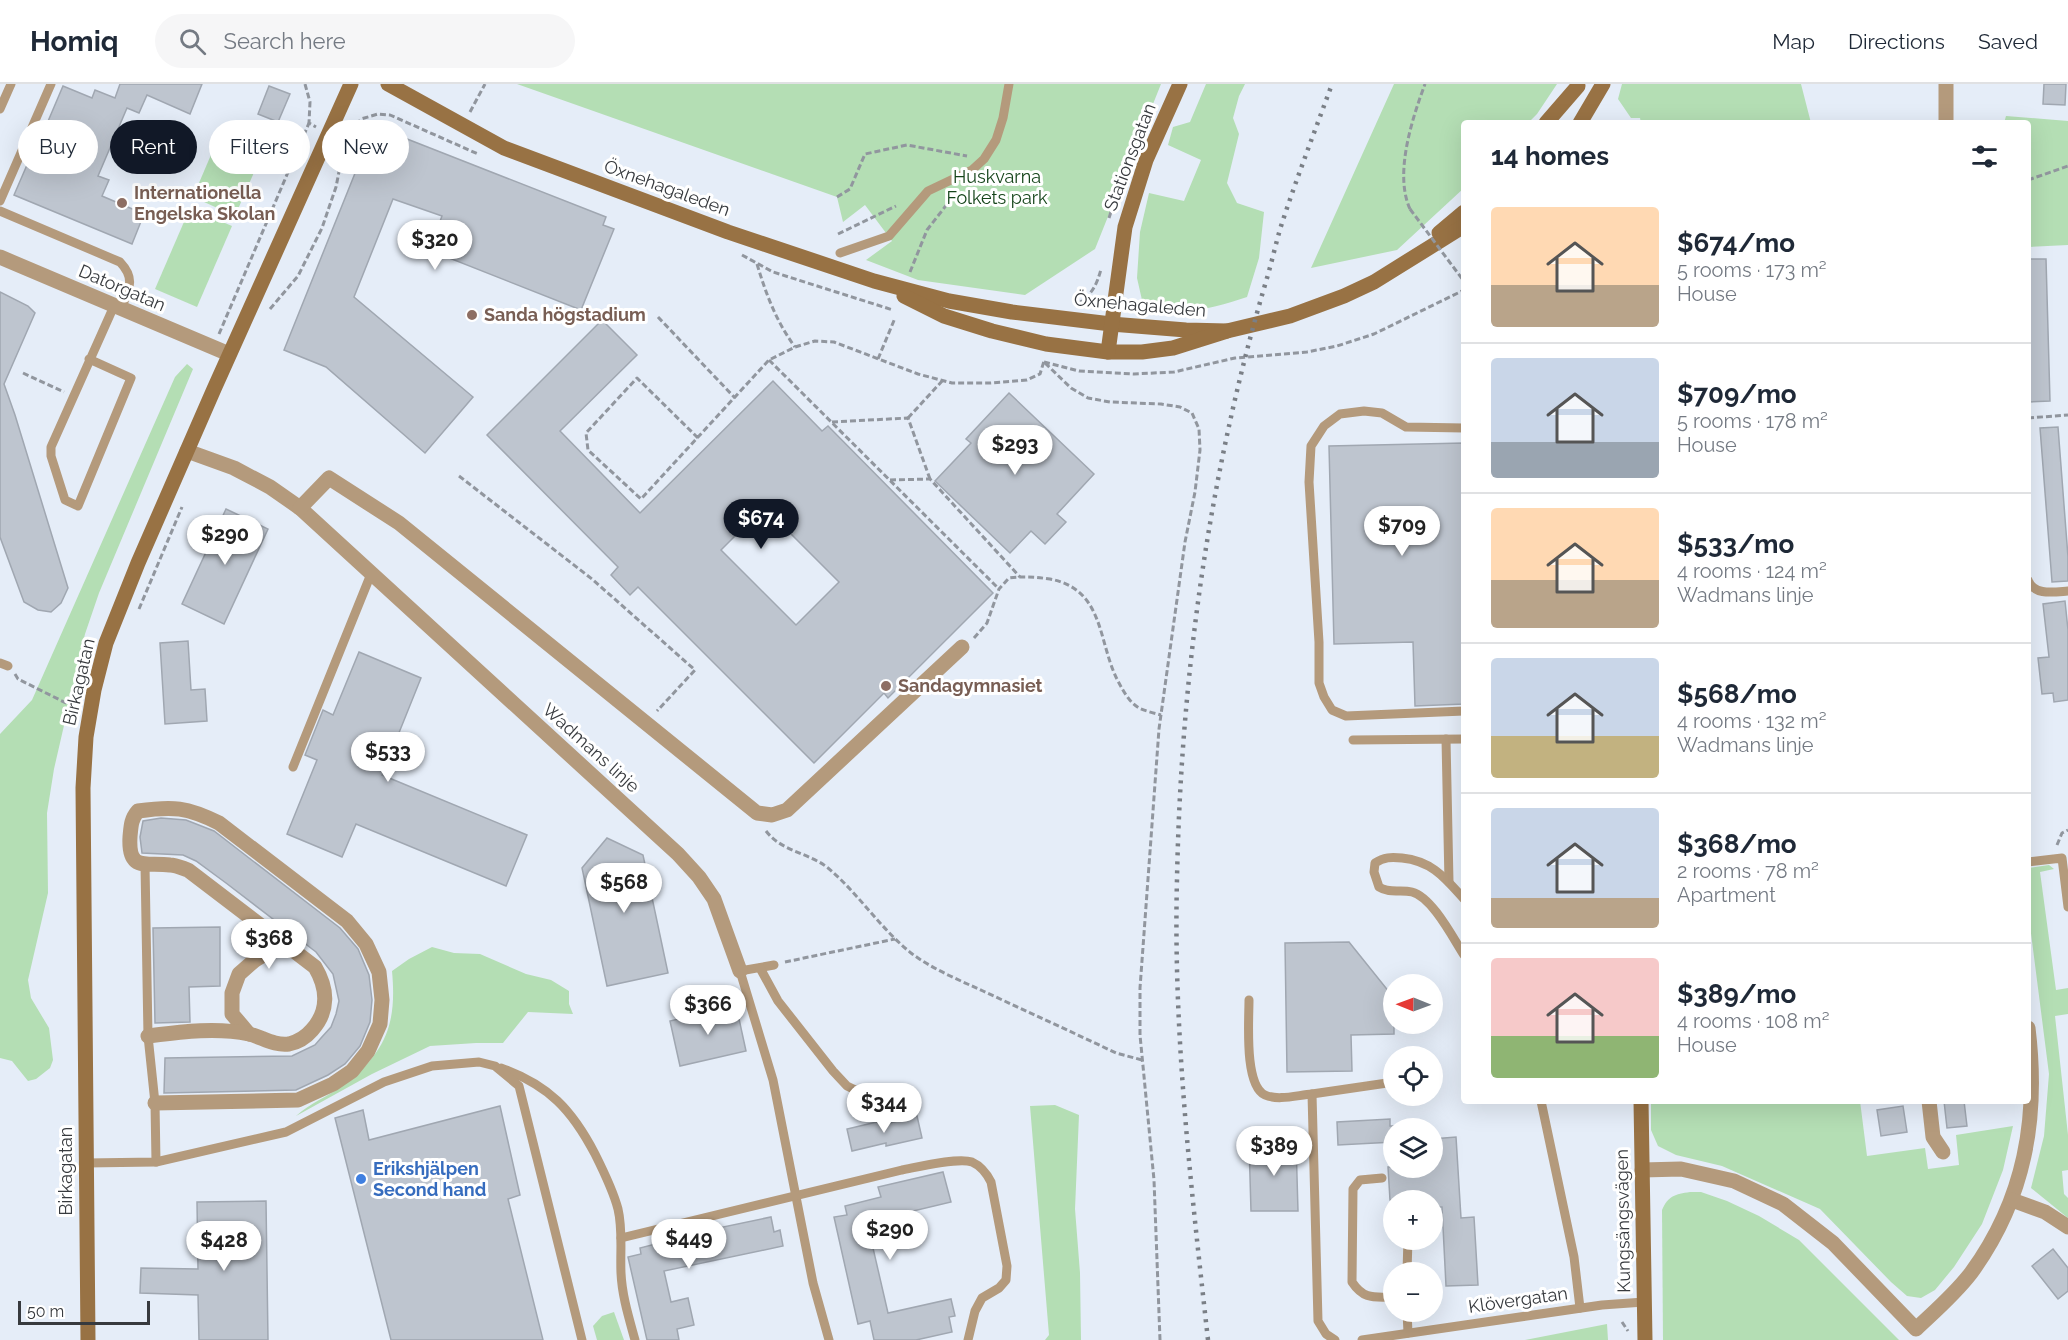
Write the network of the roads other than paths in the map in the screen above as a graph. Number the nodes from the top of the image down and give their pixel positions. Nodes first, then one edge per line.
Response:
1 (11, 84) edge
2 (51, 84) edge
3 (351, 84) edge
4 (388, 84) edge
5 (1009, 84) edge
6 (1180, 84) edge
7 (1946, 84) edge
8 (1579, 85) edge
9 (1600, 90) edge
10 (0, 109) edge
11 (1549, 120) edge
12 (1564, 120) edge
13 (1582, 120) edge
14 (1594, 120) edge
15 (1946, 120) edge
16 (0, 201) edge
17 (0, 211) edge
18 (1461, 215) edge
19 (1461, 228) edge
20 (840, 253) dead end
21 (0, 257) edge
22 (1398, 268) junction
23 (874, 281) junction
24 (117, 308) junction
25 (1111, 324) junction
26 (1227, 331) junction
27 (1108, 352) junction
28 (230, 354) junction
29 (89, 359) junction
30 (1461, 428) edge
31 (187, 451) junction
32 (300, 508) junction
33 (371, 574) junction
34 (2031, 587) edge
35 (2068, 591) edge
36 (962, 647) road end
37 (1461, 711) edge
38 (1446, 739) junction
39 (1461, 739) edge
40 (1353, 741) dead end
41 (293, 767) dead end
42 (2031, 862) edge
43 (145, 865) junction
44 (1449, 882) junction
45 (1461, 895) edge
46 (2068, 907) edge
47 (294, 950) junction
48 (1461, 950) edge
49 (774, 965) road end
50 (760, 968) junction
51 (740, 971) junction
52 (1249, 1000) dead end
53 (249, 1034) junction
54 (148, 1036) junction
55 (2031, 1051) edge
56 (495, 1066) junction
57 (1383, 1084) edge
58 (1312, 1094) junction
59 (880, 1102) dead end
60 (155, 1103) junction
61 (1542, 1104) edge
62 (1641, 1104) edge
63 (1929, 1104) edge
64 (1942, 1152) dead end
65 (156, 1162) junction
66 (86, 1163) junction
67 (1642, 1170) junction
68 (1382, 1178) dead end
69 (797, 1197) junction
70 (2012, 1200) junction
71 (2068, 1227) edge
72 (621, 1238) junction
73 (1383, 1297) edge
74 (1644, 1302) junction
75 (1580, 1308) junction
76 (1408, 1322) edge
77 (1408, 1333) junction
78 (1920, 1334) edge
79 (88, 1340) edge
80 (582, 1340) edge
81 (635, 1340) edge
82 (829, 1340) edge
83 (968, 1340) edge
84 (1335, 1340) edge
85 (1362, 1340) edge
86 (1645, 1340) edge

1 - 10 lane
2 - 16 lane
3 - 28 street, Birkagatan
4 - 23 street, Öxnehagaleden
5 - 20 lane
6 - 25 street, Stationsgatan
7 - 15 street
8 - 11 street
8 - 12 street
9 - 13 street
9 - 14 street
17 - 24 lane
18 - 22 street, Öxnehagaleden
19 - 22 street, Öxnehagaleden
21 - 24 street, Datorgatan
22 - 26 street, Öxnehagaleden
23 - 25 street, Öxnehagaleden
23 - 27 street, Öxnehagaleden
24 - 28 street, Datorgatan
24 - 29 lane
25 - 26 street, Öxnehagaleden
25 - 27 street, Stationsgatan
26 - 27 street, Öxnehagaleden
28 - 31 street, Birkagatan
29 - 29 lane
30 - 37 lane
31 - 32 street, Wadmans linje
31 - 66 street, Birkagatan
32 - 33 street, Wadmans linje
32 - 36 street
33 - 41 lane
33 - 51 street, Wadmans linje
34 - 35 lane
38 - 39 lane
38 - 40 lane
38 - 44 lane
42 - 46 lane
43 - 47 street
43 - 54 lane
43 - 60 street
44 - 45 lane
44 - 48 lane
47 - 53 street
47 - 53 street
49 - 50 lane
50 - 51 lane
50 - 59 lane
51 - 69 lane, Wadmans linje
52 - 58 lane
53 - 54 street
54 - 60 lane
55 - 70 street
56 - 65 lane
56 - 72 lane
56 - 80 lane
57 - 58 lane
58 - 84 lane
60 - 65 lane
61 - 75 lane
62 - 67 street, Kungsängsvägen
63 - 64 street
65 - 66 lane
66 - 79 street, Birkagatan
67 - 74 street, Kungsängsvägen
67 - 78 street
68 - 73 lane
69 - 72 lane
69 - 82 lane, Wadmans linje
69 - 83 lane
70 - 71 street
70 - 78 street
72 - 81 lane
74 - 75 lane, Klövergatan
74 - 86 street, Kungsängsvägen
75 - 77 lane, Klövergatan
76 - 77 lane
77 - 85 lane, Klövergatan

